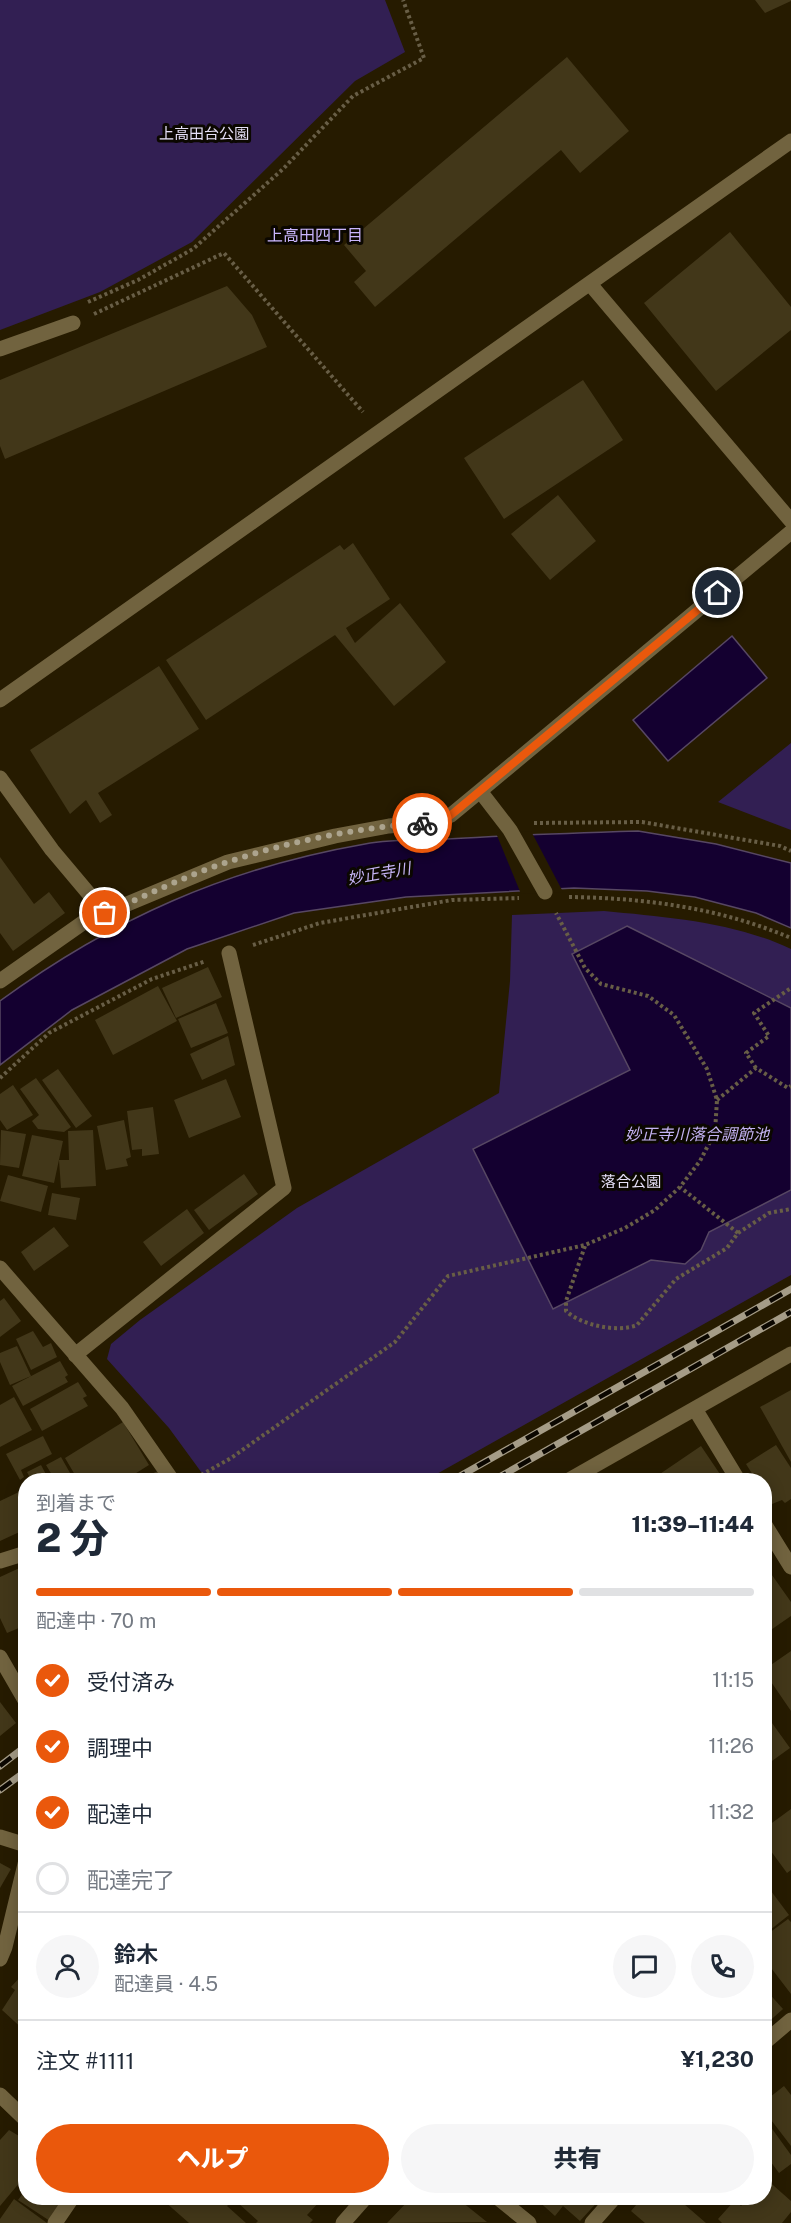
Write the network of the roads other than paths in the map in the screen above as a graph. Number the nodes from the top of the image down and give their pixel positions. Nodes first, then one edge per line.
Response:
1 (791, 141) edge
2 (590, 284) junction
3 (73, 323) road end
4 (0, 349) edge
5 (791, 521) edge
6 (791, 532) edge
7 (0, 700) edge
8 (0, 778) edge
9 (480, 791) junction
10 (546, 895) road end
11 (105, 913) junction
12 (229, 953) road end
13 (0, 981) edge
14 (0, 1268) edge
15 (75, 1354) junction
16 (791, 1354) edge
17 (695, 1409) junction
18 (167, 1473) edge
19 (581, 1473) edge
20 (734, 1473) edge
21 (772, 1536) edge
22 (18, 1555) edge
23 (0, 1561) edge
24 (791, 1567) edge
25 (0, 1657) edge
26 (18, 1688) edge
27 (0, 1837) edge
28 (18, 1843) edge
29 (18, 1893) edge
30 (0, 1959) edge
31 (791, 2020) edge
32 (772, 2036) edge
33 (0, 2095) edge
34 (18, 2112) edge
35 (67, 2205) edge
36 (359, 2205) edge
37 (507, 2205) edge
38 (608, 2205) edge
39 (55, 2223) edge
40 (343, 2223) edge
41 (529, 2223) edge
42 (592, 2223) edge

1 - 2 street
2 - 5 street
2 - 7 street
3 - 4 street
6 - 9 street
8 - 11 street
9 - 10 street
9 - 11 street
11 - 13 street
12 - 15 street
14 - 15 street
15 - 18 street
16 - 17 street
17 - 19 street
17 - 20 street
21 - 24 street
22 - 23 street
25 - 26 street
27 - 28 street
29 - 30 street
31 - 32 street
33 - 34 street
35 - 39 street
36 - 40 street
37 - 41 street
38 - 42 street

